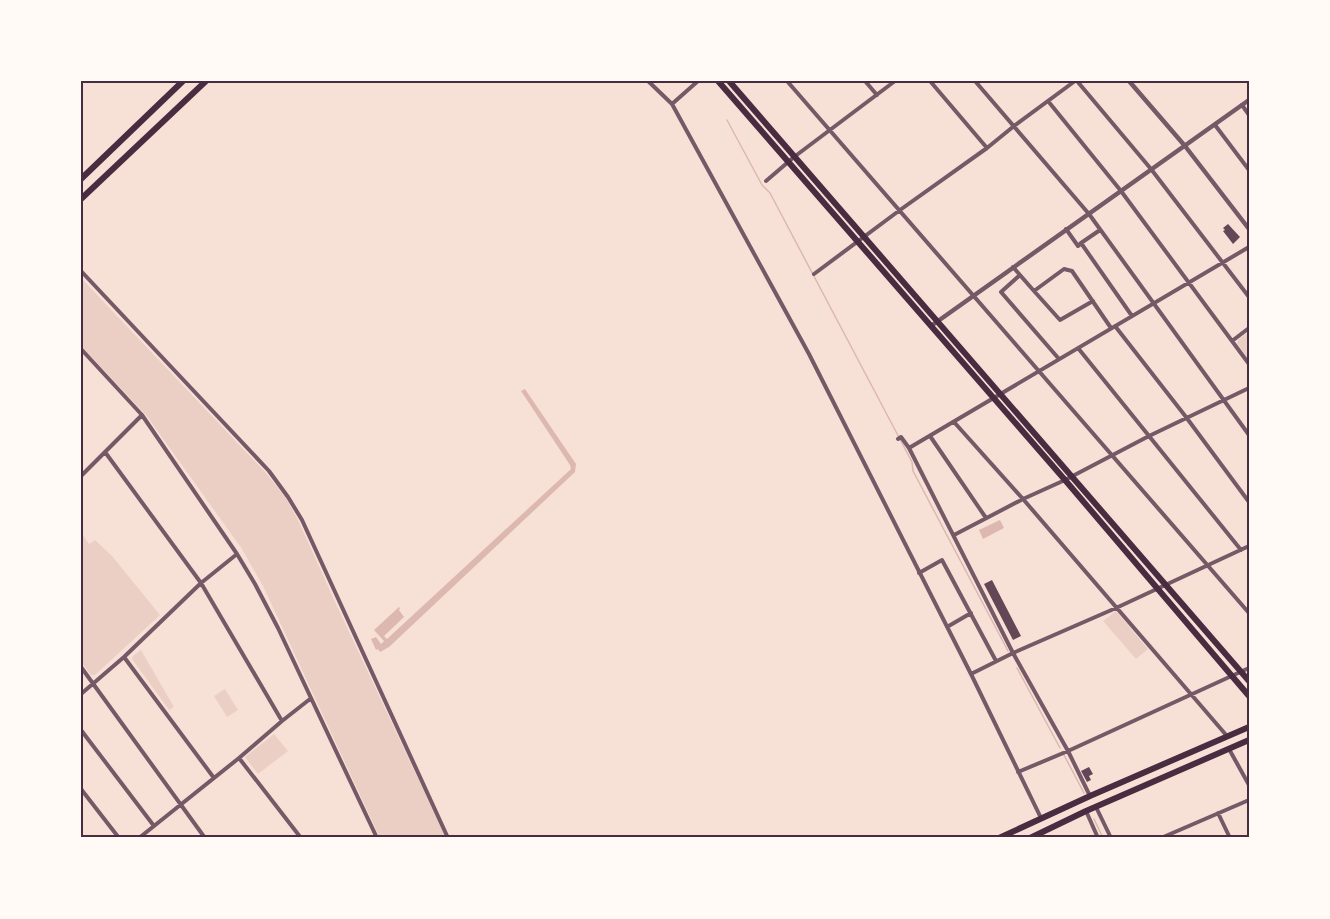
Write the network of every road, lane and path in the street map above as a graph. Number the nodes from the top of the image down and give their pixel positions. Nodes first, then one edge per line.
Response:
1 (183, 81) edge
2 (206, 81) edge
3 (648, 81) edge
4 (698, 81) edge
5 (718, 81) edge
6 (729, 81) edge
7 (787, 81) edge
8 (865, 81) edge
9 (895, 81) edge
10 (930, 81) edge
11 (975, 81) edge
12 (1076, 81) edge
13 (1129, 81) edge
14 (877, 95) junction
15 (1249, 100) edge
16 (1048, 101) junction
17 (672, 105) junction
18 (1242, 105) junction
19 (1249, 115) edge
20 (1215, 125) junction
21 (1014, 126) junction
22 (831, 131) junction
23 (1185, 146) junction
24 (987, 148) junction
25 (791, 160) junction
26 (1151, 169) junction
27 (1249, 170) edge
28 (81, 179) edge
29 (766, 181) dead end
30 (1121, 191) junction
31 (81, 199) edge
32 (900, 210) junction
33 (1089, 214) junction
34 (1066, 229) junction
35 (1249, 229) edge
36 (1100, 230) junction
37 (860, 239) junction
38 (1081, 243) junction
39 (1249, 247) edge
40 (1223, 262) junction
41 (1013, 267) junction
42 (81, 271) edge
43 (814, 274) dead end
44 (1020, 275) junction
45 (1189, 282) junction
46 (1034, 291) junction
47 (973, 295) junction
48 (1249, 297) edge
49 (1093, 301) junction
50 (1154, 303) junction
51 (1132, 316) junction
52 (937, 321) junction
53 (931, 326) junction
54 (1113, 327) junction
55 (1249, 328) edge
56 (1232, 341) junction
57 (1078, 348) junction
58 (81, 349) edge
59 (1059, 359) junction
60 (1249, 364) edge
61 (1038, 371) junction
62 (1249, 387) edge
63 (1001, 393) junction
64 (994, 398) junction
65 (1224, 399) junction
66 (142, 415) junction
67 (1186, 417) junction
68 (954, 422) junction
69 (1249, 435) edge
70 (930, 436) junction
71 (1149, 436) junction
72 (899, 438) dead end
73 (909, 448) junction
74 (105, 452) junction
75 (1111, 455) junction
76 (81, 476) edge
77 (1072, 476) junction
78 (1065, 480) junction
79 (1023, 499) junction
80 (1249, 502) edge
81 (986, 518) junction
82 (954, 535) junction
83 (1249, 546) edge
84 (1241, 550) junction
85 (237, 554) junction
86 (1207, 565) junction
87 (919, 573) junction
88 (201, 583) junction
89 (1166, 584) junction
90 (1157, 588) junction
91 (1116, 608) junction
92 (971, 614) junction
93 (1249, 614) edge
94 (947, 627) junction
95 (1013, 652) junction
96 (124, 657) junction
97 (996, 661) junction
98 (81, 667) edge
99 (1249, 668) edge
100 (1241, 671) junction
101 (971, 674) junction
102 (1232, 676) junction
103 (1249, 681) edge
104 (93, 683) junction
105 (81, 694) edge
106 (1191, 695) junction
107 (1249, 696) edge
108 (310, 699) junction
109 (282, 721) junction
110 (1249, 727) edge
111 (81, 730) edge
112 (1228, 736) junction
113 (1249, 740) edge
114 (1229, 749) junction
115 (1068, 751) junction
116 (239, 758) junction
117 (1018, 772) junction
118 (214, 778) junction
119 (1249, 785) edge
120 (81, 789) edge
121 (1090, 796) junction
122 (1249, 800) edge
123 (181, 805) junction
124 (1096, 807) junction
125 (1086, 812) junction
126 (1218, 813) junction
127 (1041, 818) junction
128 (154, 826) junction
129 (119, 838) edge
130 (139, 838) edge
131 (205, 838) edge
132 (300, 838) edge
133 (377, 838) edge
134 (448, 838) edge
135 (999, 838) edge
136 (1030, 838) edge
137 (1098, 838) edge
138 (1111, 838) edge
139 (1161, 838) edge
140 (1230, 838) edge

1 - 28 main road
2 - 31 main road
3 - 17 street
4 - 17 street
5 - 25 main road
6 - 25 main road
7 - 22 street
8 - 14 street
9 - 14 street
10 - 24 street
11 - 21 street
12 - 16 street
12 - 26 street
13 - 23 street
14 - 22 street
15 - 18 street
16 - 21 street
16 - 30 street
17 - 87 street
18 - 19 street
18 - 20 street
20 - 23 street
20 - 27 street
21 - 24 street
21 - 33 street
22 - 25 street
22 - 32 street
23 - 26 street
23 - 35 street
24 - 32 street
25 - 29 street
25 - 37 main road
26 - 30 street
26 - 40 street
30 - 33 street
30 - 45 street
32 - 37 street
32 - 47 street
33 - 34 street
33 - 36 street
34 - 38 street
34 - 41 street
36 - 38 street
36 - 50 street
37 - 43 street
37 - 52 main road
37 - 53 main road
38 - 51 street
39 - 40 street
40 - 45 street
40 - 48 street
41 - 44 street
41 - 47 street
42 - 134 street
44 - 46 street
44 - 59 street
45 - 50 street
45 - 56 street
46 - 49 street
46 - 49 street
47 - 52 street
47 - 61 street
49 - 54 street
50 - 51 street
50 - 65 street
51 - 54 street
52 - 53 street
52 - 63 main road
53 - 64 main road
54 - 57 street
54 - 67 street
55 - 56 street
56 - 60 street
57 - 59 street
57 - 71 street
58 - 66 street
59 - 61 street
61 - 63 street
61 - 75 street
62 - 65 street
63 - 64 street
63 - 77 main road
64 - 68 street
64 - 78 main road
65 - 67 street
65 - 69 street
66 - 74 street
66 - 85 street
67 - 71 street
67 - 80 street
68 - 70 street
68 - 79 street
70 - 73 street
70 - 81 street
71 - 75 street
71 - 84 street
72 - 73 street
73 - 82 street
74 - 76 street
74 - 88 street
75 - 77 street
75 - 86 street
77 - 78 street
77 - 89 main road
78 - 79 street
78 - 90 main road
79 - 81 street
79 - 91 street
81 - 82 street
82 - 95 street
83 - 84 street
84 - 86 street
85 - 88 street
85 - 108 street
86 - 89 street
86 - 93 street
87 - 92 street
87 - 94 street
88 - 96 street
88 - 109 street
89 - 90 street
89 - 100 main road
90 - 91 street
90 - 102 main road
91 - 95 street
91 - 106 street
92 - 94 street
92 - 97 street
94 - 101 street
95 - 97 street
95 - 115 street
96 - 104 street
96 - 118 street
97 - 101 street
98 - 104 street
99 - 100 street
100 - 102 street
100 - 103 main road
101 - 117 street
102 - 106 street
102 - 107 main road
104 - 105 street
104 - 123 street
106 - 112 street
106 - 115 street
108 - 109 street
108 - 133 street
109 - 116 street
110 - 112 main road
111 - 128 street
112 - 121 main road
113 - 114 main road
114 - 119 street
114 - 124 main road
115 - 117 street
115 - 121 street
116 - 118 street
116 - 132 street
117 - 127 street
118 - 123 street
120 - 129 street
121 - 127 main road
122 - 126 street
123 - 128 street
123 - 131 street
124 - 125 main road
124 - 138 street
125 - 136 main road
125 - 137 street
126 - 139 street
126 - 140 street
127 - 135 main road
128 - 130 street

